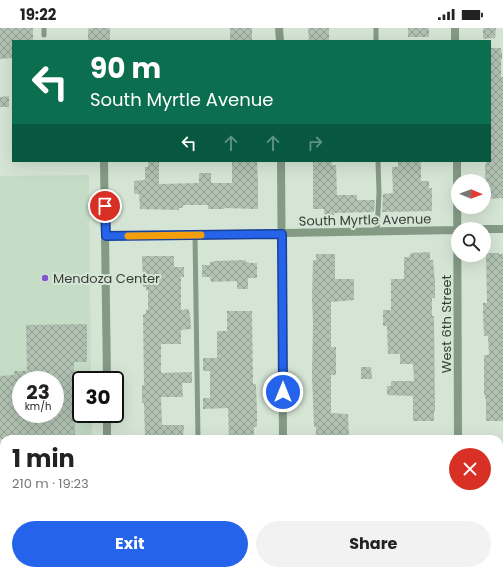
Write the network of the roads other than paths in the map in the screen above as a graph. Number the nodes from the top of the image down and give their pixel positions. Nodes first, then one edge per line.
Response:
1 (44, 28) edge
2 (279, 28) edge
3 (376, 28) edge
4 (455, 28) edge
5 (44, 35) dead end
6 (280, 40) edge
7 (376, 40) edge
8 (455, 40) edge
9 (104, 162) edge
10 (281, 162) edge
11 (378, 162) edge
12 (456, 162) edge
13 (458, 222) edge
14 (491, 229) edge
15 (503, 229) edge
16 (451, 230) edge
17 (377, 231) junction
18 (282, 234) junction
19 (195, 235) junction
20 (106, 236) junction
21 (458, 262) edge
22 (107, 371) edge
23 (107, 423) edge
24 (107, 435) edge
25 (198, 435) edge
26 (283, 435) edge
27 (458, 435) edge

1 - 5 lane
2 - 6 street
3 - 7 lane
4 - 8 street
9 - 20 street
10 - 18 street
11 - 17 lane
12 - 13 street, West 6th Street
14 - 15 street
16 - 17 street, South Myrtle Avenue
17 - 18 street, South Myrtle Avenue
18 - 19 street, South Myrtle Avenue
18 - 26 street
19 - 20 street, South Myrtle Avenue
19 - 25 lane
20 - 22 street
21 - 27 street, West 6th Street
23 - 24 street

